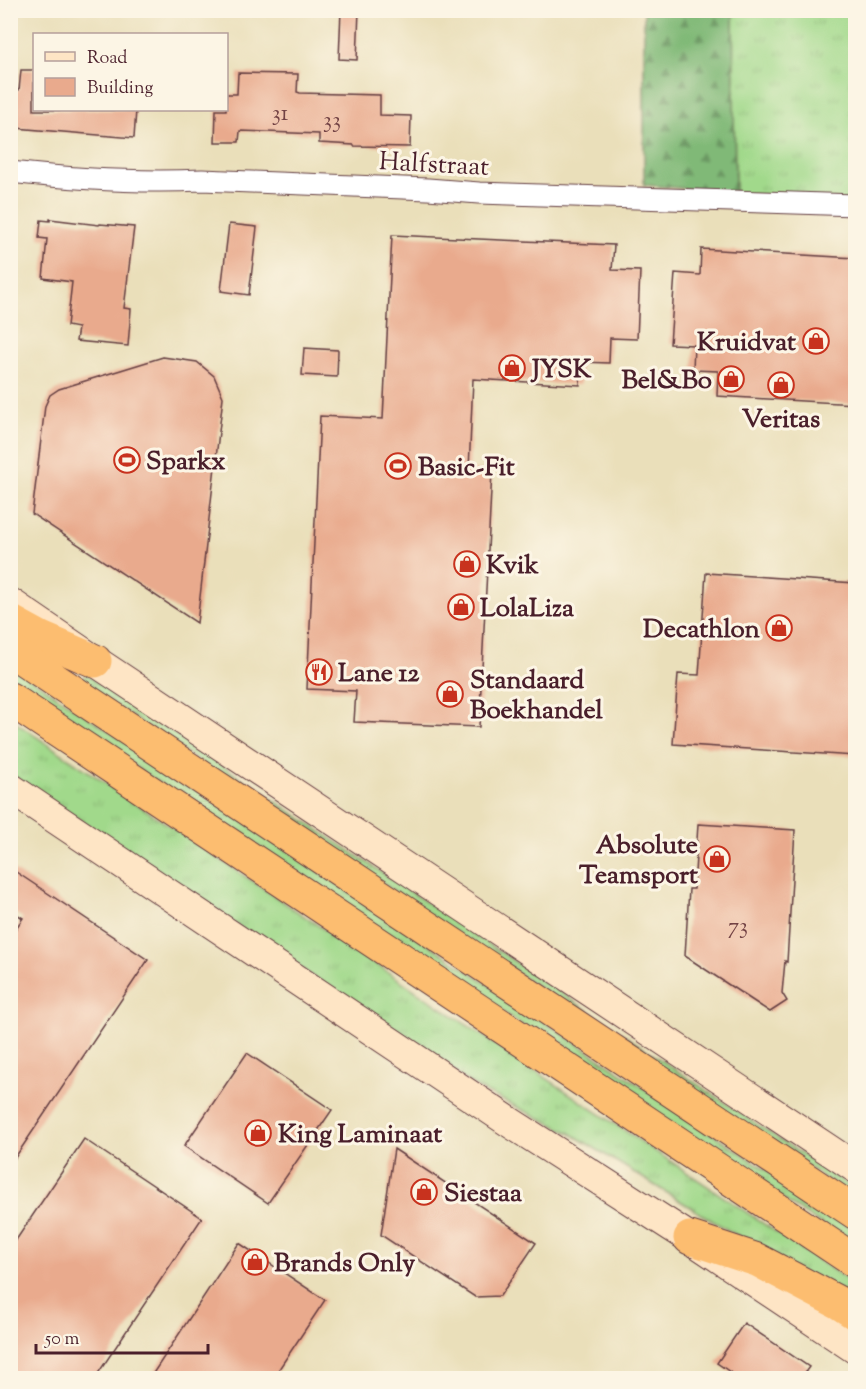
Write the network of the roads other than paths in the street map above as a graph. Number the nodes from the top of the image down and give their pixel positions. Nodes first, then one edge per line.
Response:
1 (10, 172) edge
2 (855, 205) edge
3 (10, 603) edge
4 (10, 621) edge
5 (10, 650) edge
6 (95, 661) junction
7 (10, 699) edge
8 (10, 788) edge
9 (855, 1168) edge
10 (855, 1213) edge
11 (690, 1238) junction
12 (855, 1262) edge
13 (855, 1314) edge
14 (855, 1349) edge

1 - 2 street, Halfstraat
3 - 6 main road
4 - 6 highway
5 - 10 highway
6 - 9 main road
7 - 12 highway
8 - 11 main road
11 - 13 highway
11 - 14 main road

